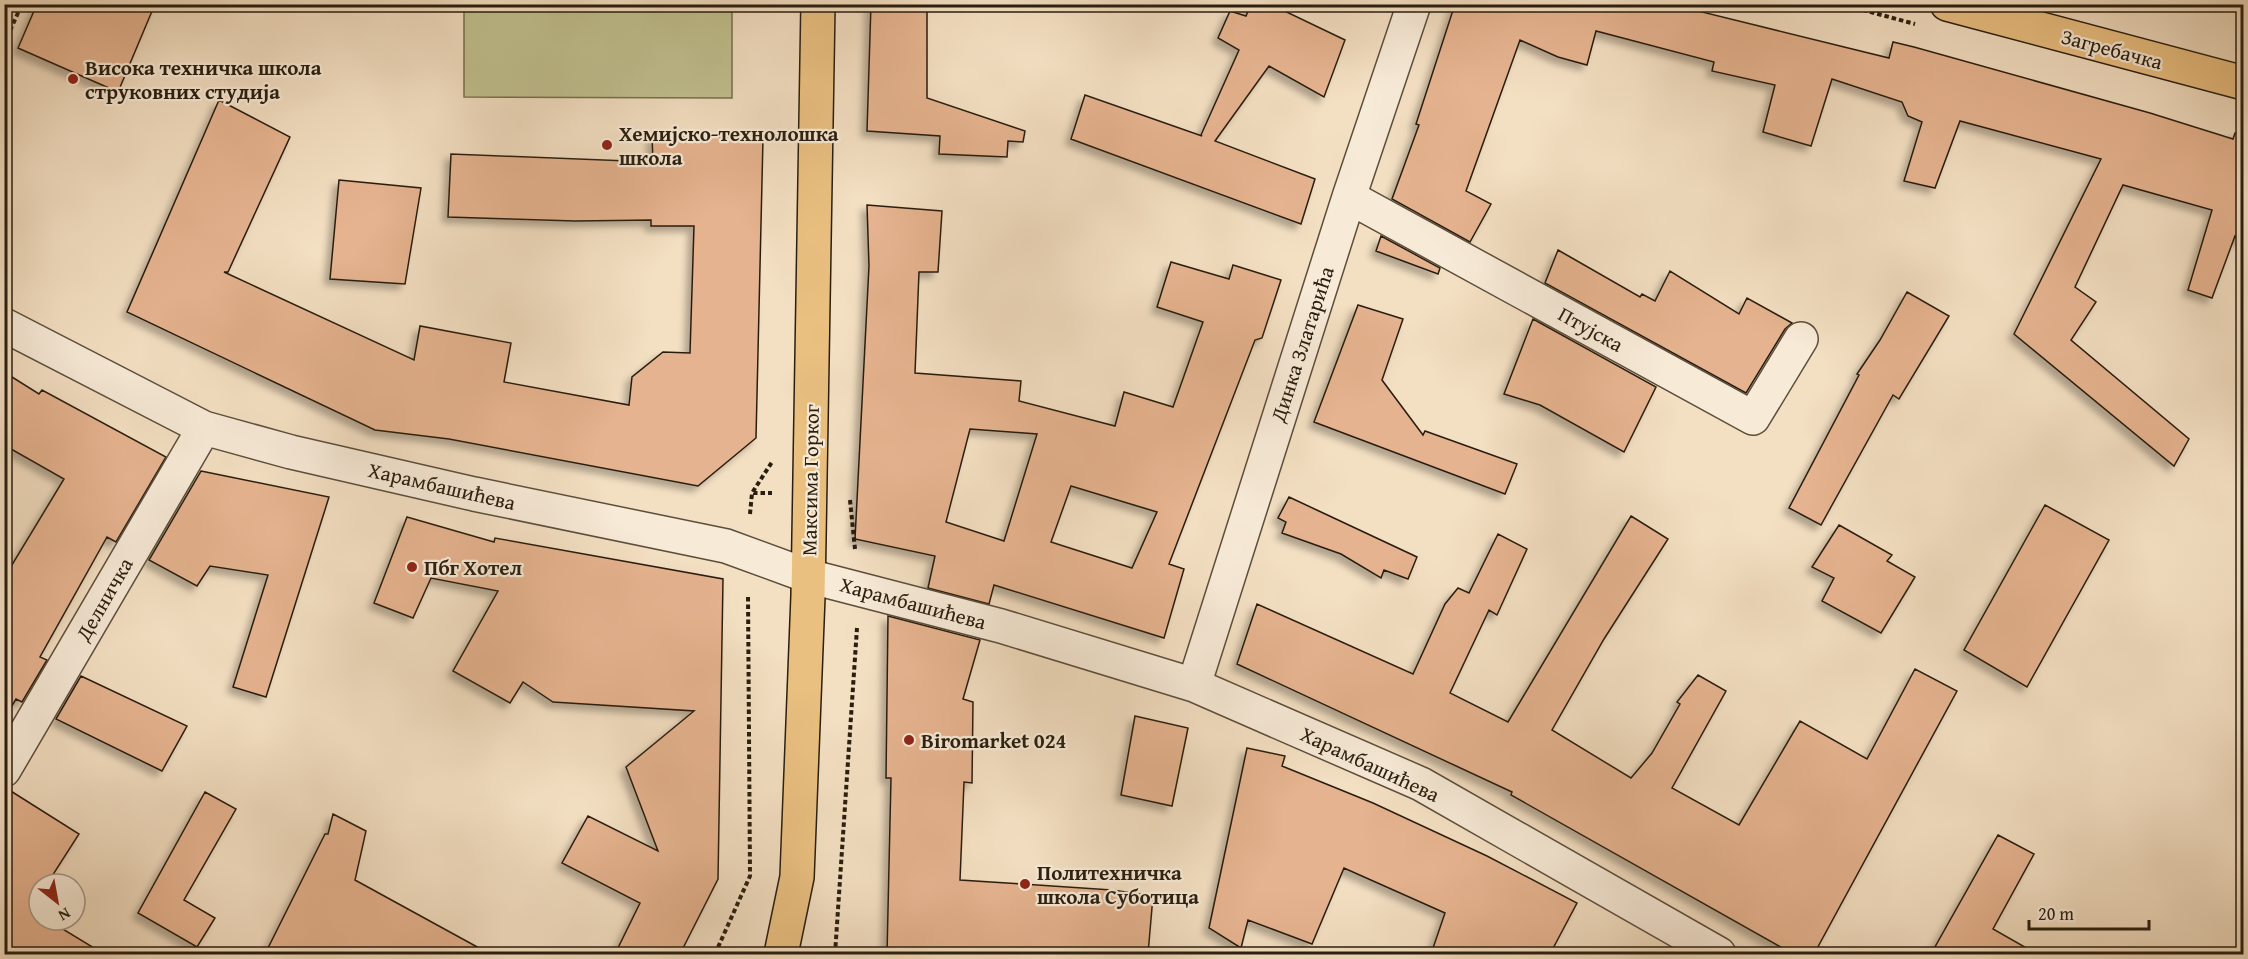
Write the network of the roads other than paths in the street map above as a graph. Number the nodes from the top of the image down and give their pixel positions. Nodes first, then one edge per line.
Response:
1 (818, 4) edge
2 (1414, 4) edge
3 (1947, 4) edge
4 (2244, 83) edge
5 (1349, 197) junction
6 (4, 325) edge
7 (1801, 339) dead end
8 (204, 428) junction
9 (808, 576) junction
10 (1194, 685) junction
11 (4, 770) edge
12 (781, 954) edge
13 (1719, 954) edge

1 - 9 main road, Максима Горког
2 - 5 street, Динка Златарића
3 - 4 main road, Загребачка
5 - 7 street, Птујска
5 - 10 street, Динка Златарића
6 - 8 street, Харамбашићева
8 - 9 street, Харамбашићева
8 - 11 street, Делничка
9 - 10 street, Харамбашићева
9 - 12 main road, Максима Горког
10 - 13 street, Харамбашићева

